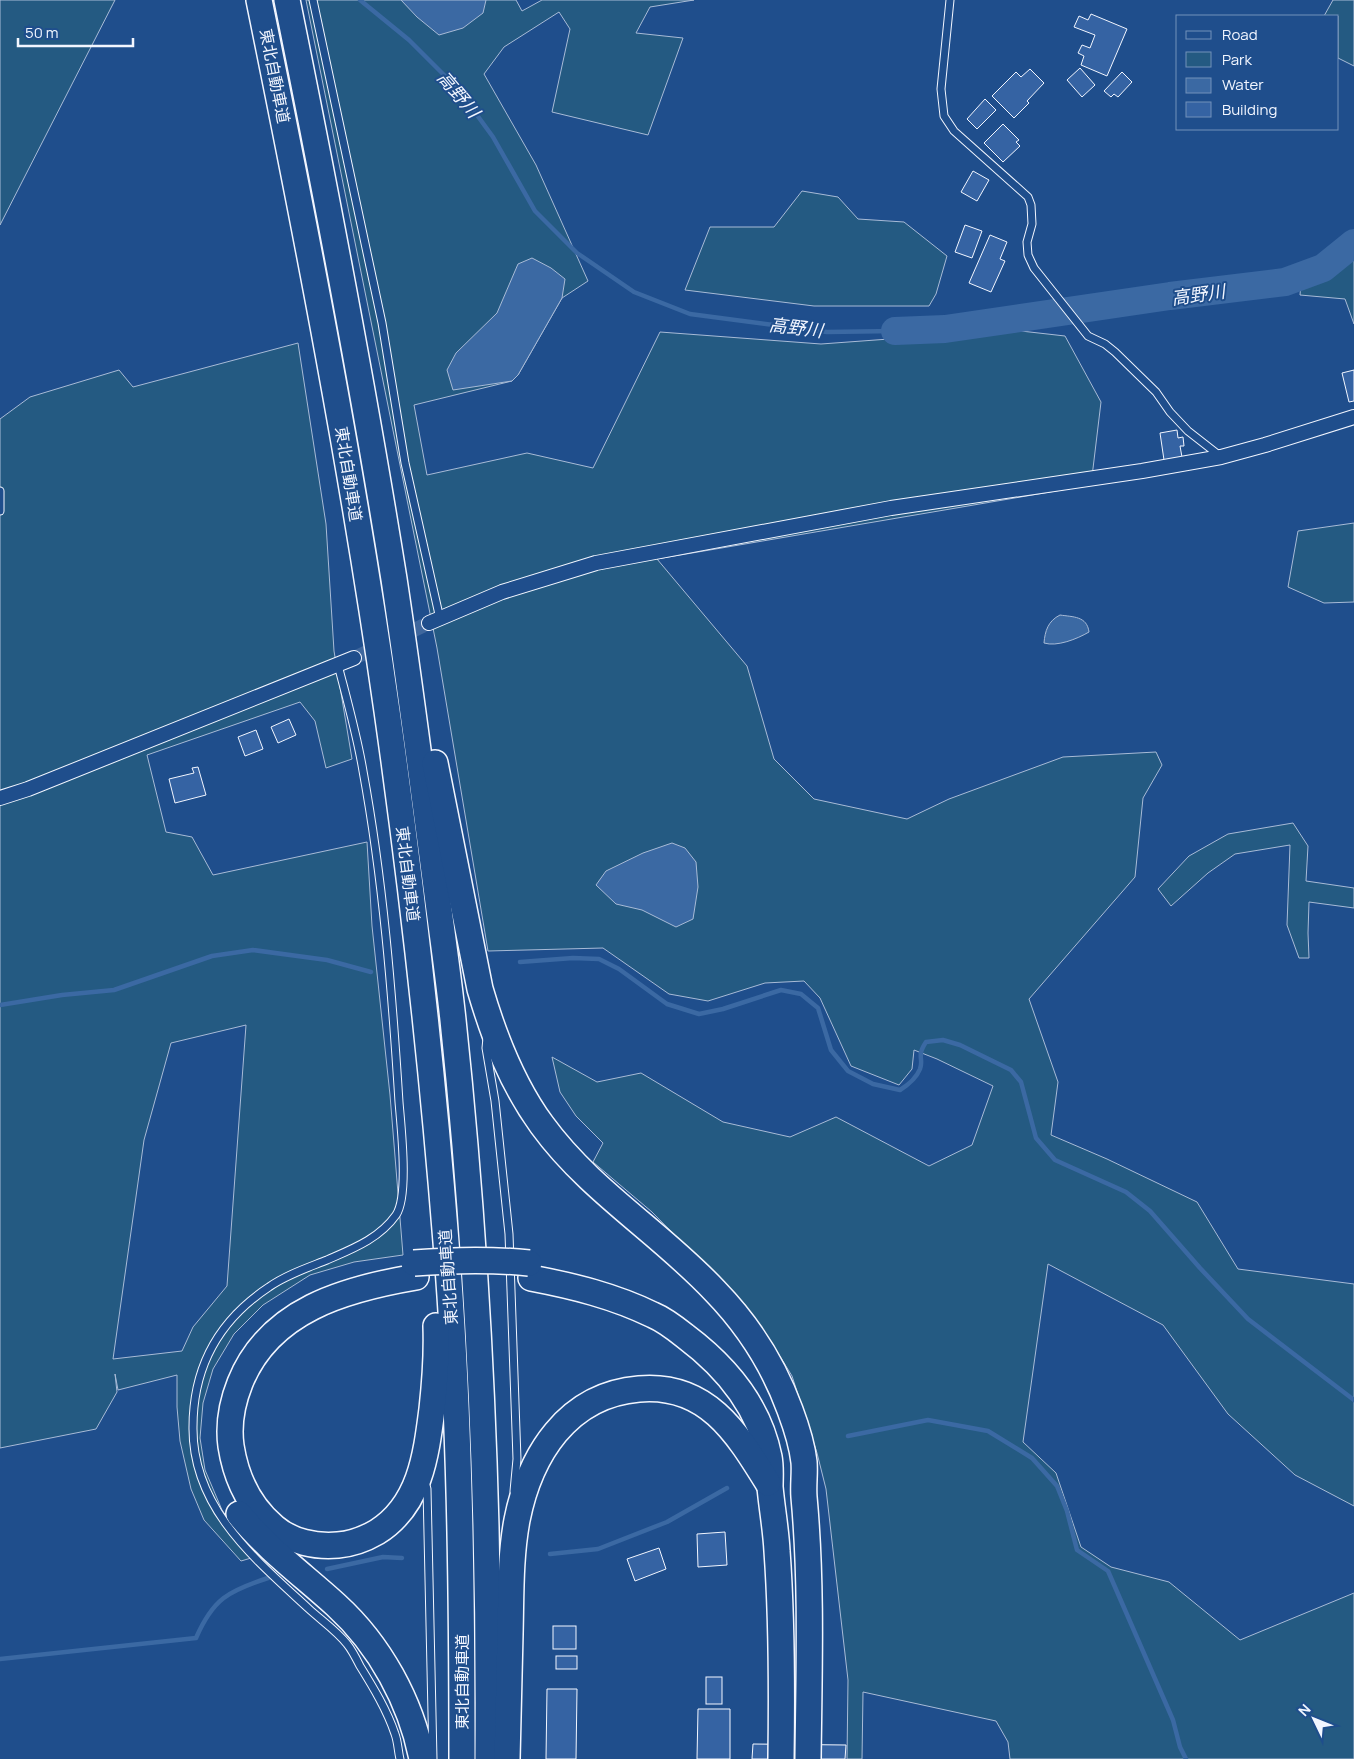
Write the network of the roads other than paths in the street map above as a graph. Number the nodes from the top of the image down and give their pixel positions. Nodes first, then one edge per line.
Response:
1 (260, 0) edge
2 (287, 0) edge
3 (313, 0) edge
4 (950, 0) edge
5 (1354, 417) edge
6 (1221, 457) junction
7 (0, 491) edge
8 (0, 511) edge
9 (394, 578) junction
10 (435, 621) joint
11 (354, 658) tunnel mouth
12 (338, 665) junction
13 (0, 798) edge
14 (489, 1021) junction
15 (426, 1024) junction
16 (415, 1270) junction
17 (530, 1271) junction
18 (421, 1472) junction
19 (770, 1488) junction
20 (803, 1493) junction
21 (513, 1496) dead end
22 (400, 1759) edge
23 (422, 1759) edge
24 (433, 1759) edge
25 (462, 1759) edge
26 (488, 1759) edge
27 (507, 1759) edge
28 (781, 1759) edge
29 (808, 1759) edge

1 - 15 highway, 東北自動車道
2 - 9 highway, 東北自動車道
3 - 10 lane
4 - 6 lane
5 - 6 street
6 - 10 street
7 - 8 lane
9 - 14 highway
9 - 26 highway, 東北自動車道
11 - 12 street
12 - 13 street
12 - 22 lane
14 - 20 highway
14 - 21 lane
15 - 18 highway
15 - 25 highway, 東北自動車道
16 - 17 highway, bridge
16 - 18 highway
16 - 23 highway
17 - 19 highway
17 - 20 highway
18 - 24 lane
19 - 27 highway
19 - 28 highway
20 - 29 highway

